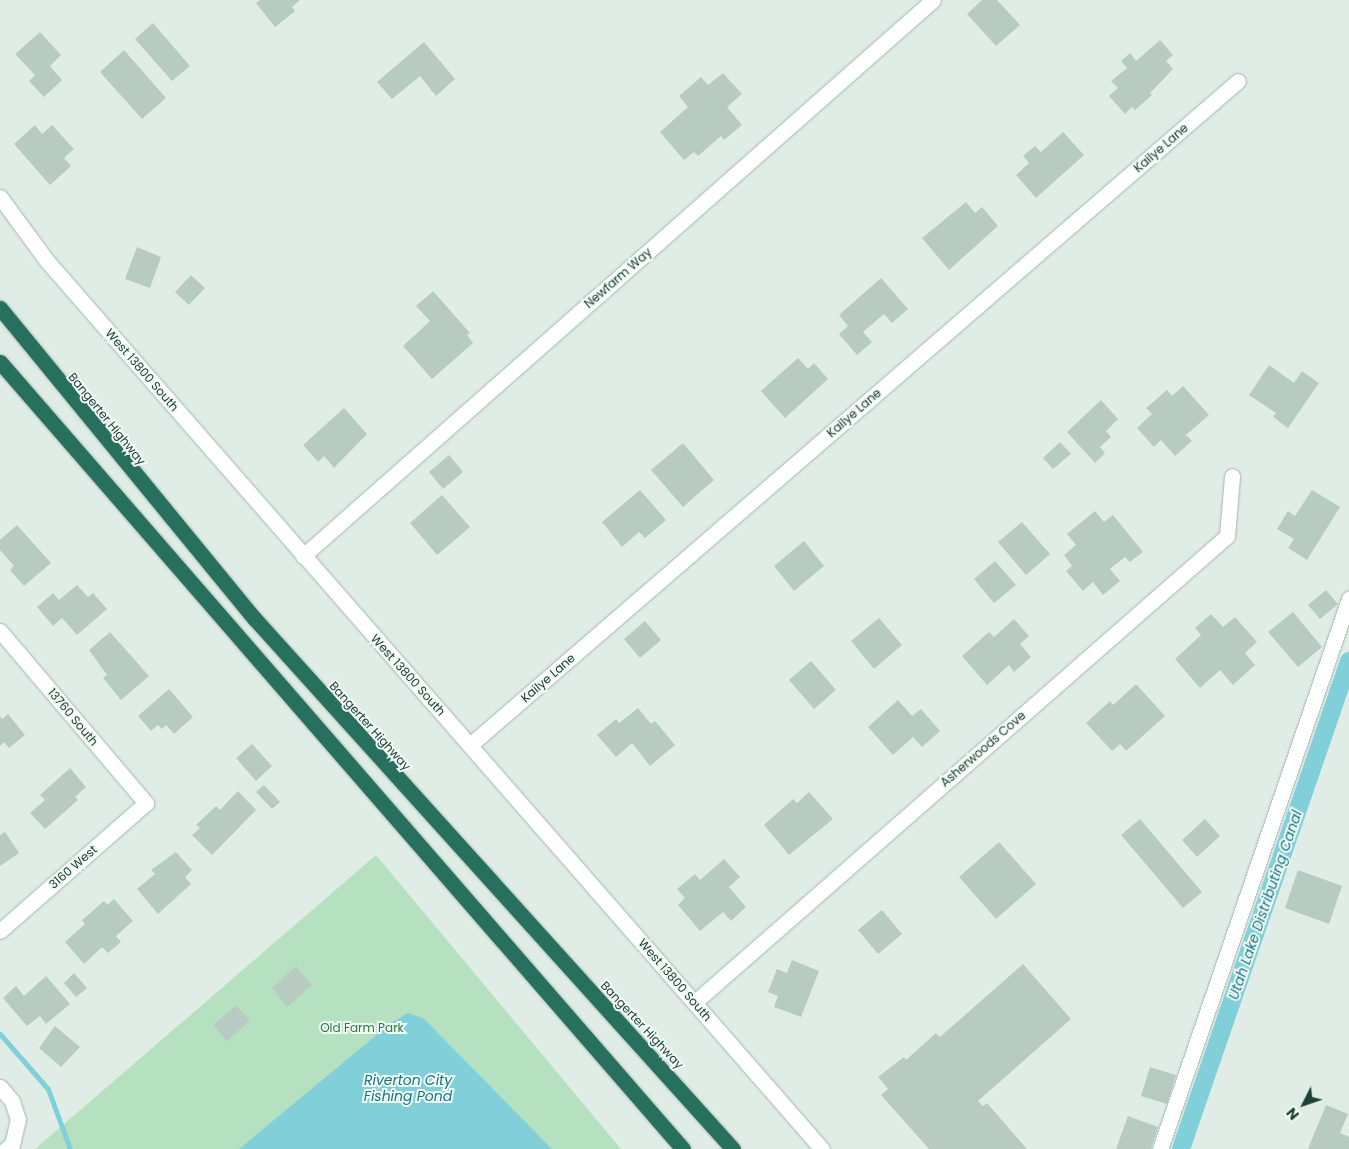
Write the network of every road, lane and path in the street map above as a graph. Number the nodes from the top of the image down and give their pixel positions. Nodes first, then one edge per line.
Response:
1 (933, 0) edge
2 (1238, 81) dead end
3 (0, 197) edge
4 (0, 308) edge
5 (0, 362) edge
6 (0, 371) edge
7 (43, 414) junction
8 (1232, 476) dead end
9 (303, 556) junction
10 (1349, 599) edge
11 (0, 631) edge
12 (470, 745) junction
13 (146, 803) joint
14 (0, 931) edge
15 (695, 1002) junction
16 (0, 1087) edge
17 (6, 1149) edge
18 (683, 1149) edge
19 (734, 1149) edge
20 (822, 1149) edge
21 (1160, 1149) edge

1 - 9 street, Newfarm Way
2 - 12 street, Kailye Lane
3 - 9 street, West 13800 South
4 - 19 highway, Bangerter Highway
5 - 7 highway
6 - 7 highway
7 - 18 highway
8 - 15 street, Asherwoods Cove
9 - 12 street, West 13800 South
10 - 21 street
11 - 13 street, 13760 South
12 - 15 street, West 13800 South
13 - 14 street, 3160 West
15 - 20 street, West 13800 South
16 - 17 street

